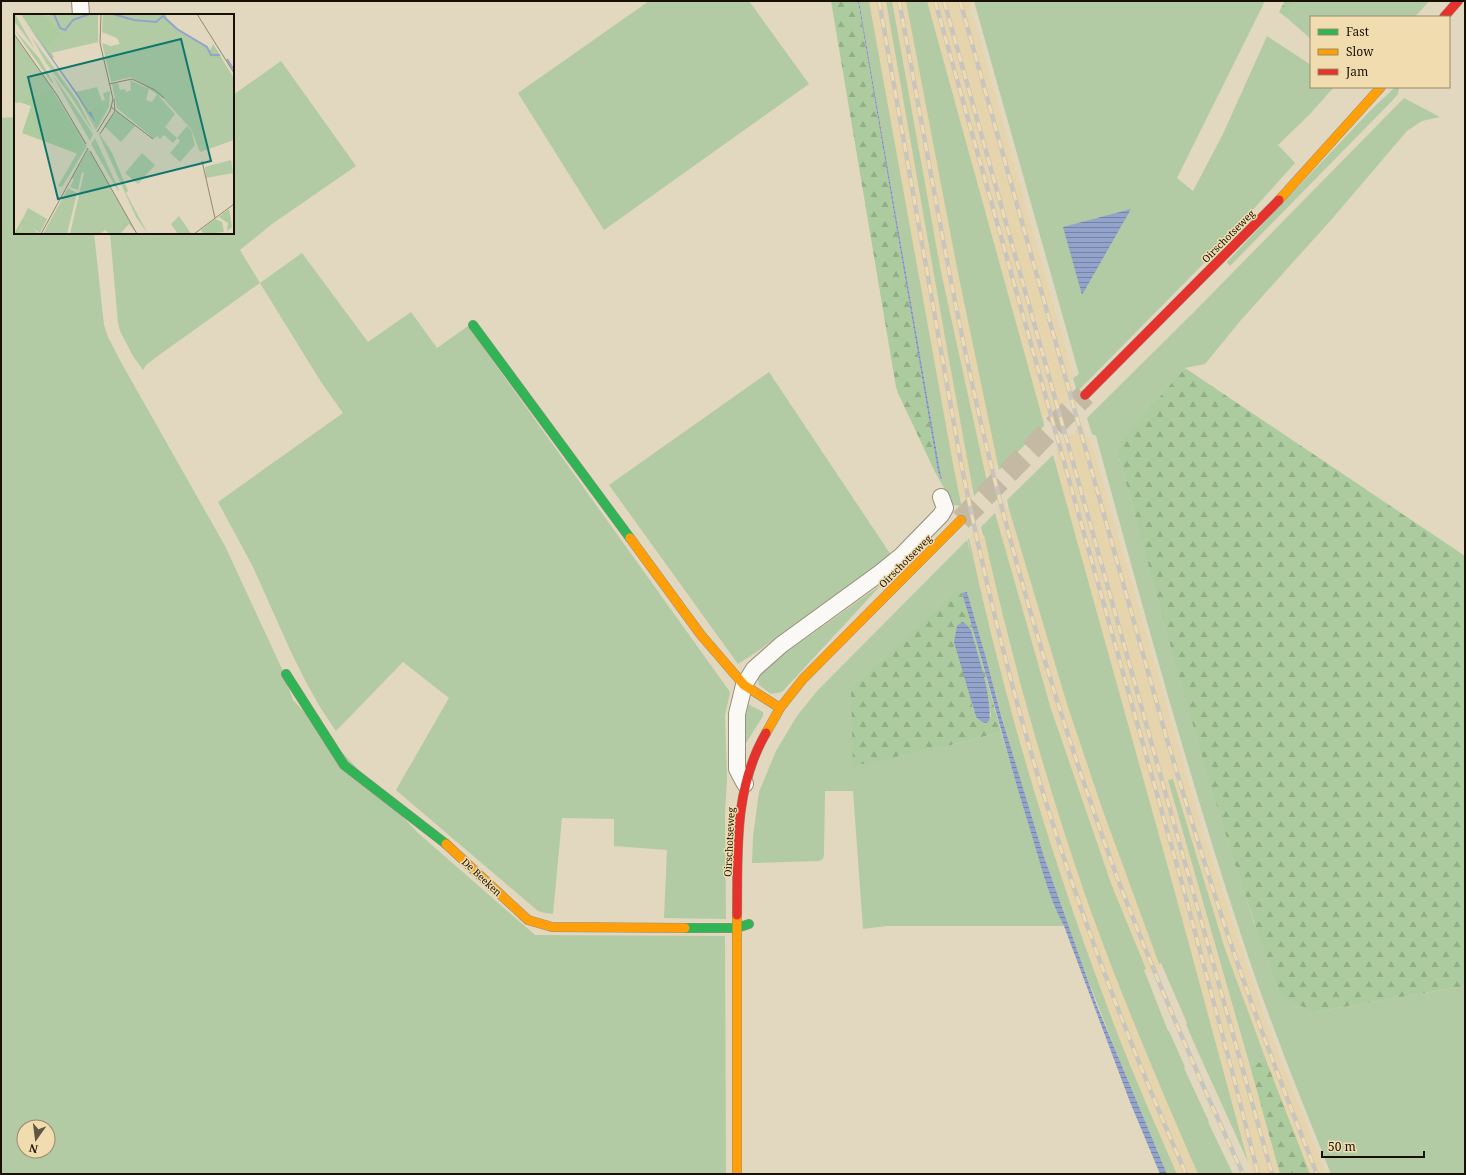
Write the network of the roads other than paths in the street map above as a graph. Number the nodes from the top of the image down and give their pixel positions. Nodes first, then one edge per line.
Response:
1 (80, 1) edge
2 (1458, 1) edge
3 (81, 14) edge
4 (1445, 16) edge
5 (1380, 88) edge
6 (473, 325) dead end
7 (1085, 395) tunnel mouth
8 (941, 497) dead end
9 (961, 520) tunnel mouth
10 (286, 674) dead end
11 (744, 685) junction
12 (780, 708) junction
13 (745, 784) junction
14 (749, 924) dead end
15 (737, 928) junction
16 (737, 1174) edge

1 - 3 street
2 - 4 street
5 - 7 street, Oirschotseweg
6 - 11 street
8 - 11 street
9 - 12 street, Oirschotseweg
10 - 15 street, De Beeken
11 - 12 street
11 - 13 street
12 - 13 street, Oirschotseweg
13 - 15 street, Oirschotseweg
14 - 15 street, De Beeken
15 - 16 street, Oirschotseweg

